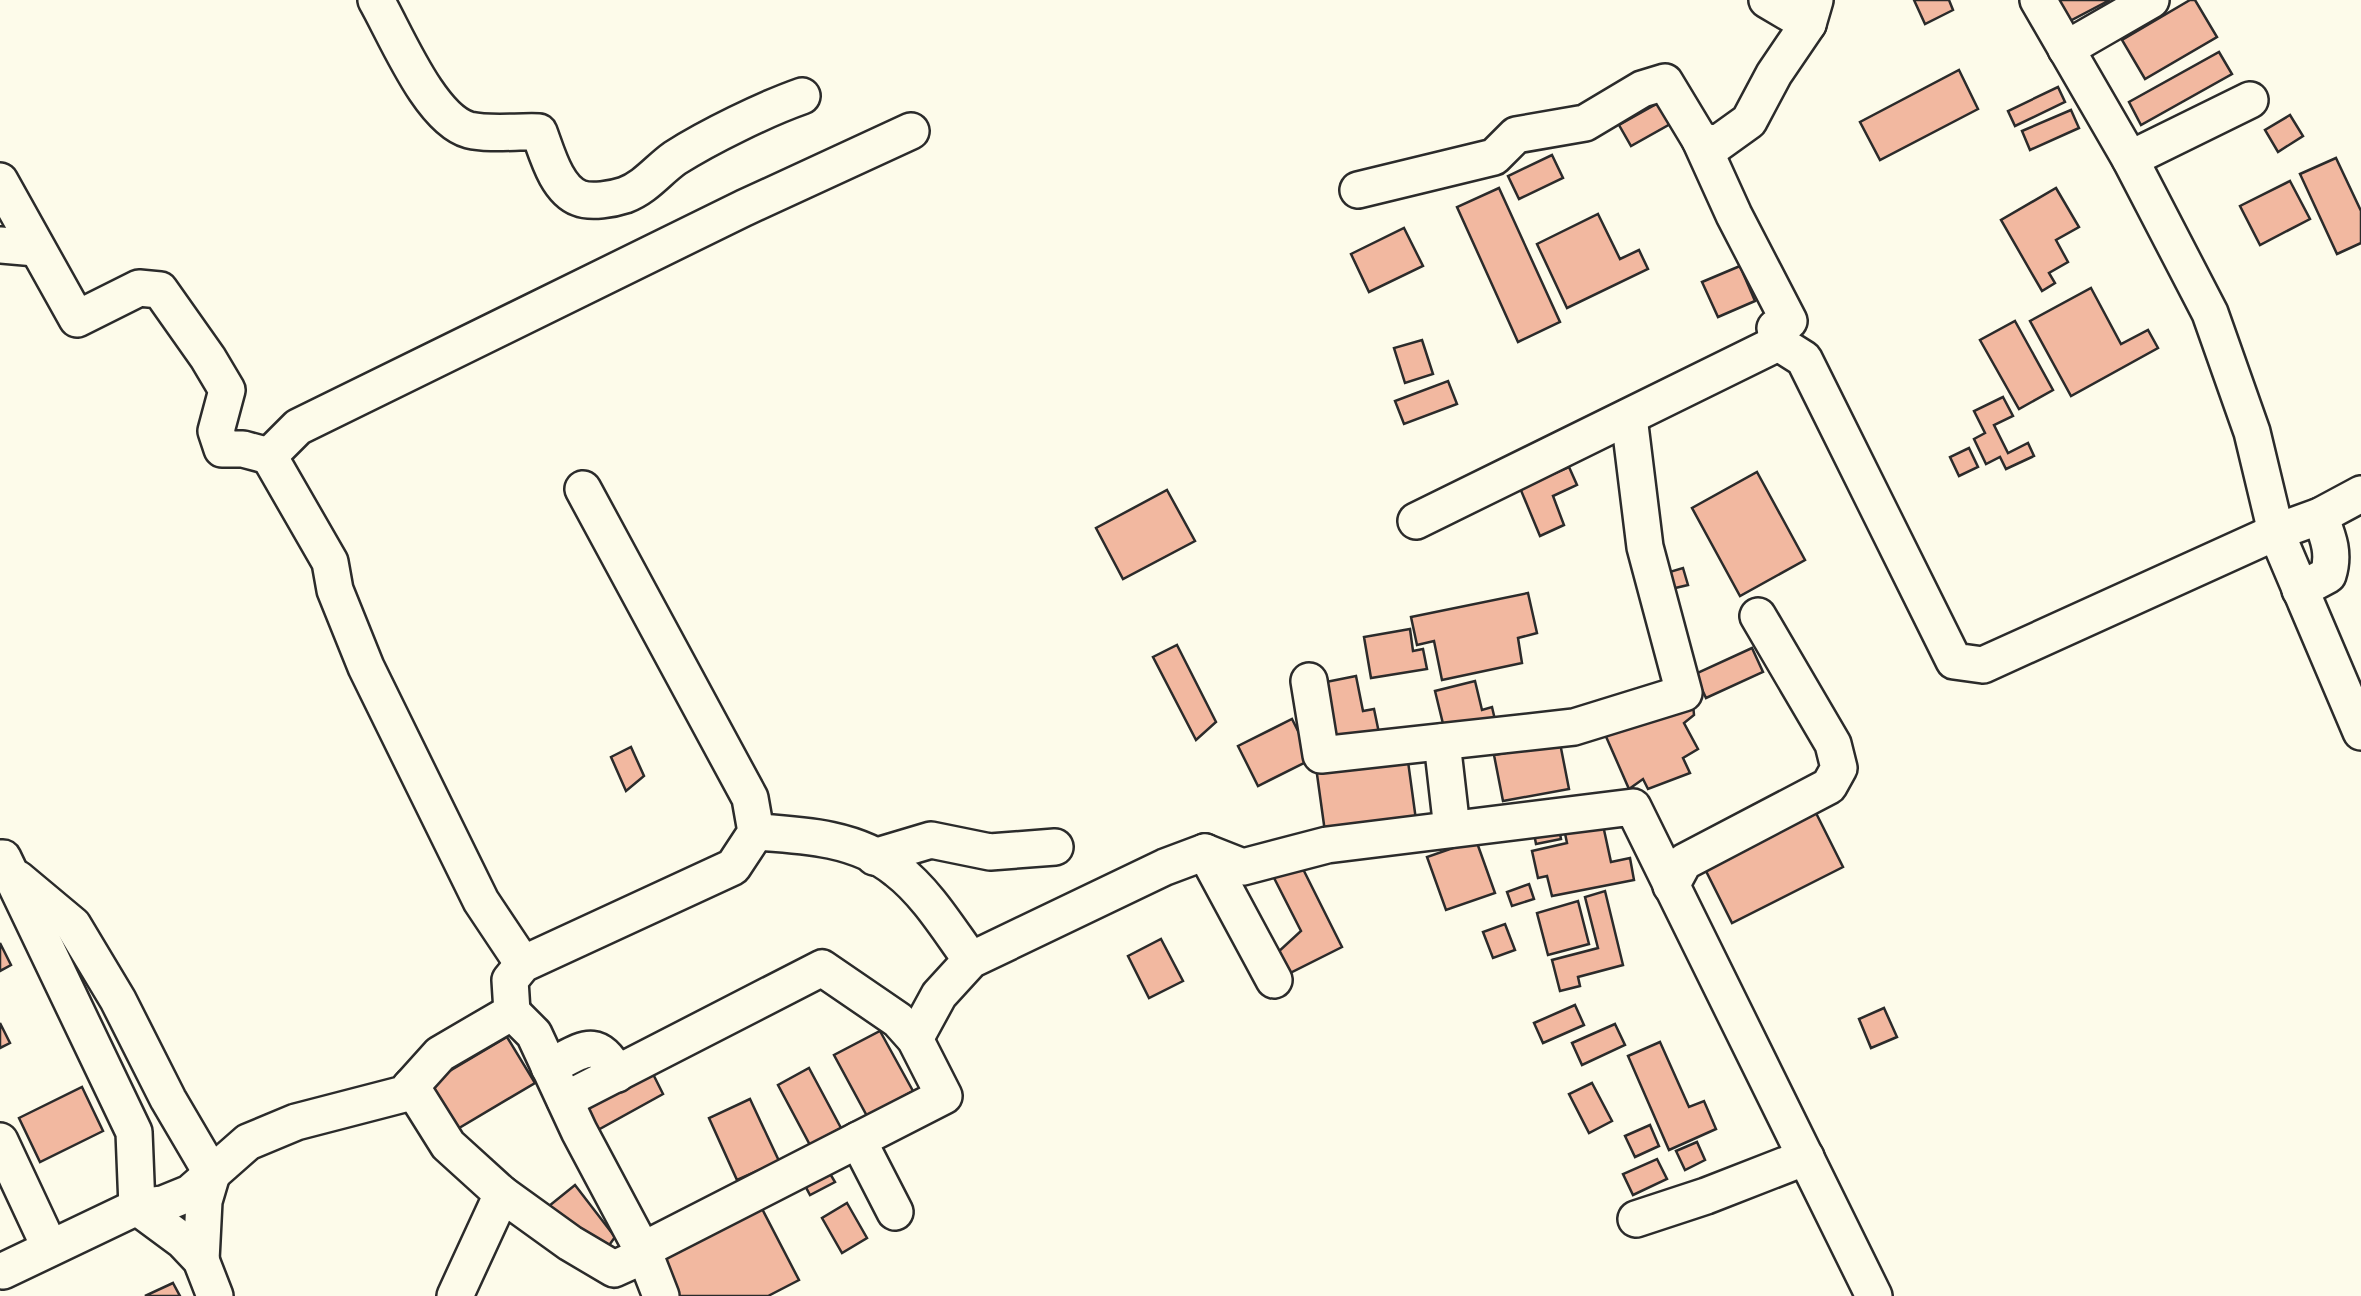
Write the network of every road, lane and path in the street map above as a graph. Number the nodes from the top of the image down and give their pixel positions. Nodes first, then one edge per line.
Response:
1 (376, 0) edge
2 (1767, 0) edge
3 (2038, 0) edge
4 (2151, 0) edge
5 (1811, 12) edge
6 (2066, 49) junction
7 (802, 96) dead end
8 (2250, 100) dead end
9 (911, 131) dead end
10 (1700, 140) junction
11 (2130, 158) junction
12 (0, 181) edge
13 (1358, 190) dead end
14 (0, 245) edge
15 (36, 248) junction
16 (1782, 341) junction
17 (1629, 417) junction
18 (270, 456) junction
19 (582, 488) dead end
20 (2361, 494) edge
21 (2320, 516) junction
22 (1416, 521) dead end
23 (2276, 532) junction
24 (2300, 590) junction
25 (1758, 616) dead end
26 (1309, 681) dead end
27 (2361, 732) edge
28 (1442, 742) junction
29 (1452, 830) junction
30 (756, 832) junction
31 (1054, 847) dead end
32 (1205, 852) junction
33 (874, 857) junction
34 (5, 865) edge
35 (1672, 886) junction
36 (972, 960) junction
37 (523, 964) junction
38 (1274, 980) dead end
39 (512, 1012) junction
40 (915, 1038) junction
41 (549, 1067) junction
42 (617, 1074) junction
43 (411, 1086) junction
44 (565, 1100) junction
45 (858, 1140) junction
46 (0, 1141) edge
47 (1806, 1157) junction
48 (212, 1174) junction
49 (502, 1194) junction
50 (137, 1207) junction
51 (895, 1212) dead end
52 (1636, 1219) dead end
53 (50, 1248) junction
54 (644, 1252) junction
55 (201, 1260) junction
56 (1, 1269) edge
57 (215, 1296) edge
58 (455, 1296) edge
59 (661, 1296) edge
60 (1874, 1296) edge

1 - 7 street
2 - 5 street
3 - 6 street
4 - 6 street
5 - 10 street
6 - 11 street
8 - 11 street
9 - 18 street
10 - 13 street
10 - 16 street
11 - 23 street
12 - 15 street
14 - 15 street
15 - 18 street
16 - 17 street
16 - 23 street
17 - 22 street
17 - 28 street
18 - 37 street
19 - 30 street
20 - 21 street
21 - 23 street
21 - 24 street
23 - 24 street
24 - 27 street
25 - 35 street
26 - 28 street
28 - 29 street
29 - 32 street
29 - 35 street
30 - 33 street
30 - 37 street
31 - 33 street
32 - 36 street
32 - 38 street
33 - 36 street
34 - 48 street
34 - 50 street
35 - 47 street
36 - 40 street
37 - 39 street
39 - 41 street
39 - 43 street
40 - 42 street
40 - 45 street
41 - 42 street
41 - 44 street
42 - 44 street
43 - 48 street
43 - 49 street
44 - 54 street
45 - 51 street
45 - 54 street
46 - 53 street
47 - 52 street
47 - 60 street
48 - 50 street
48 - 55 street
49 - 54 street
49 - 58 street
50 - 53 street
50 - 55 street
53 - 56 street
54 - 59 street
55 - 57 street

